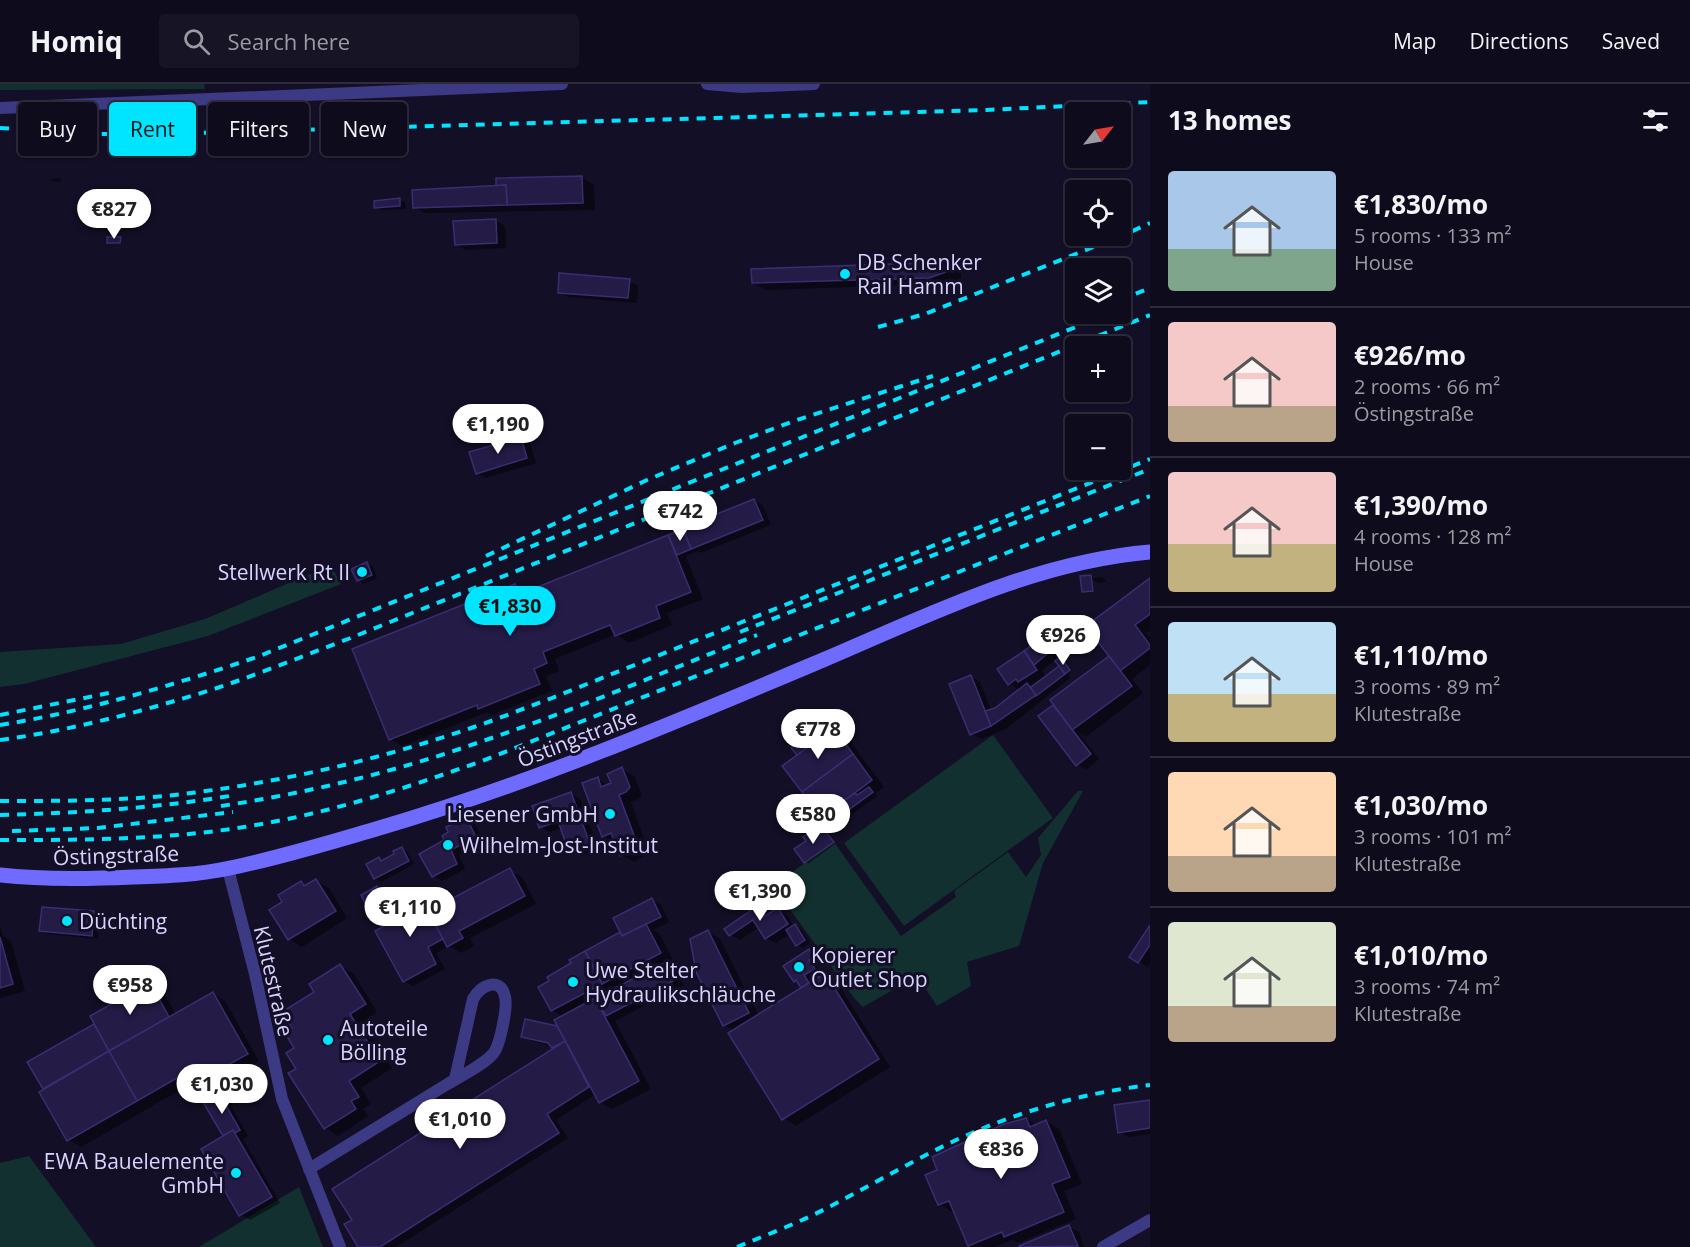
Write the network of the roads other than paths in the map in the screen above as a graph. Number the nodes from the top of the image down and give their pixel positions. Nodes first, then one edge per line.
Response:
1 (562, 84) edge
2 (707, 84) edge
3 (814, 84) edge
4 (0, 108) edge
5 (1150, 552) edge
6 (228, 869) junction
7 (0, 875) edge
8 (455, 1079) junction
9 (309, 1169) junction
10 (1150, 1220) edge
11 (340, 1247) edge
12 (1103, 1247) edge

1 - 4 street
2 - 3 street
5 - 6 street, Östingstraße
6 - 7 street, Östingstraße
6 - 9 street, Klutestraße
8 - 8 street
8 - 9 street
9 - 11 street, Klutestraße
10 - 12 street

